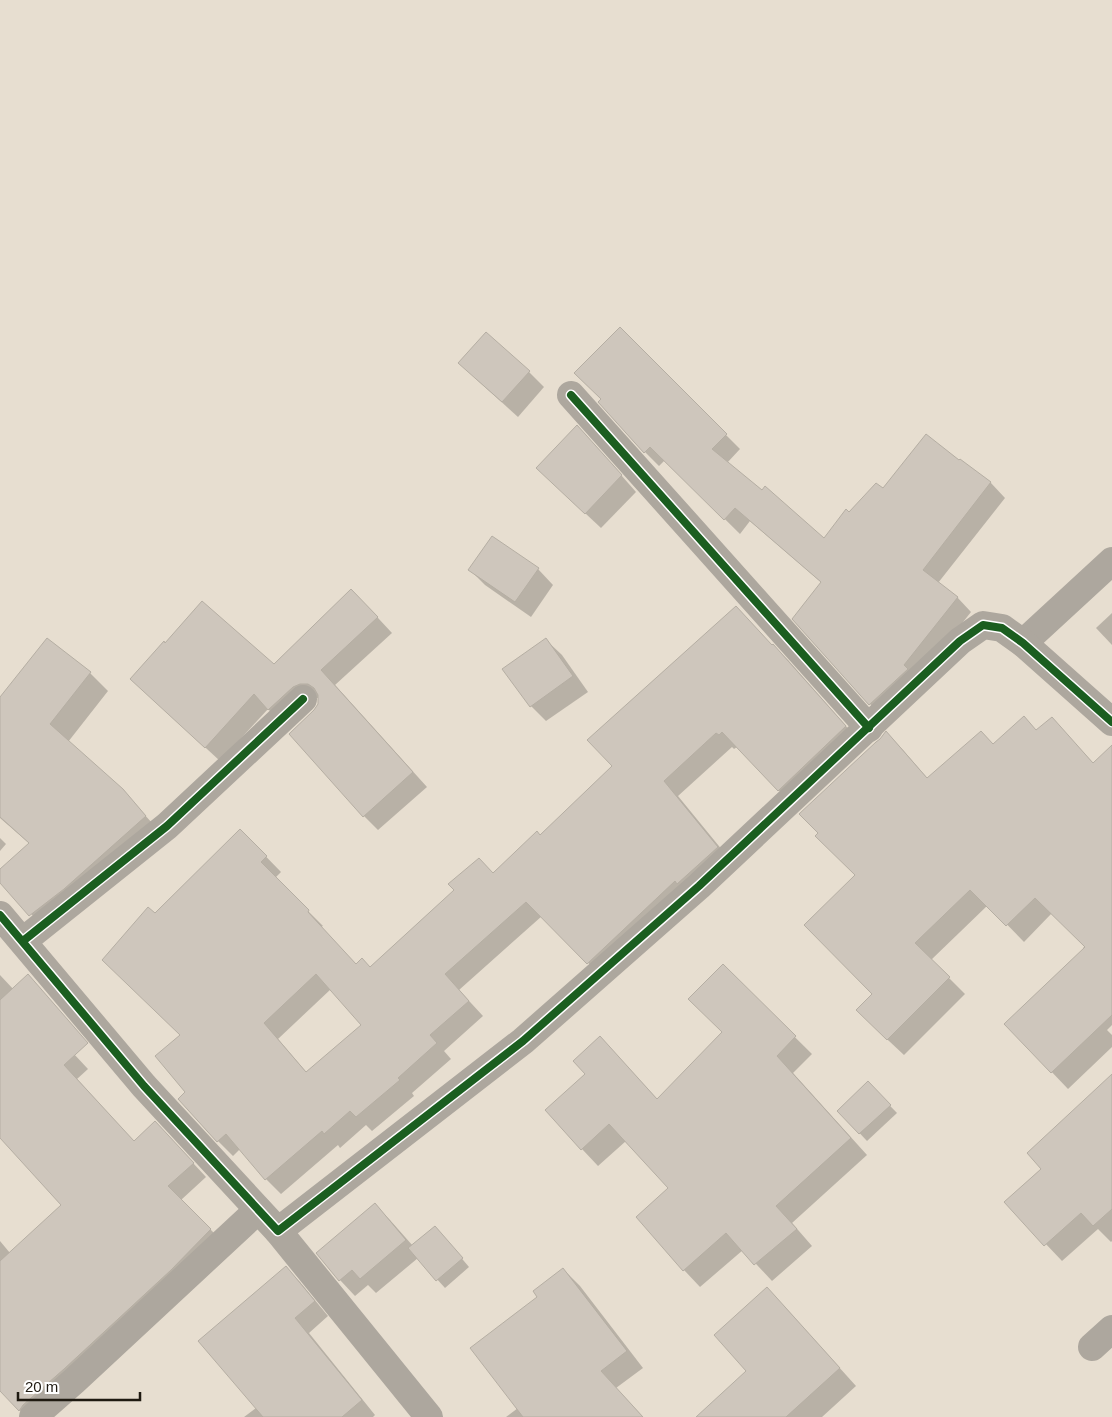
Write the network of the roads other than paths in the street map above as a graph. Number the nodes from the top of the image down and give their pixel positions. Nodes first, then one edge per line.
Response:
1 (571, 395) dead end
2 (1112, 562) edge
3 (1023, 643) junction
4 (303, 699) dead end
5 (1112, 722) edge
6 (869, 728) junction
7 (0, 914) edge
8 (23, 941) junction
9 (258, 1210) junction
10 (278, 1231) junction
11 (1112, 1329) edge
12 (1092, 1347) dead end
13 (33, 1417) edge
14 (429, 1417) edge

1 - 6 street
2 - 3 street
3 - 5 street
3 - 6 street
4 - 8 street
6 - 10 street
7 - 8 street
8 - 9 street
9 - 10 street
9 - 13 street
10 - 14 street
11 - 12 street

